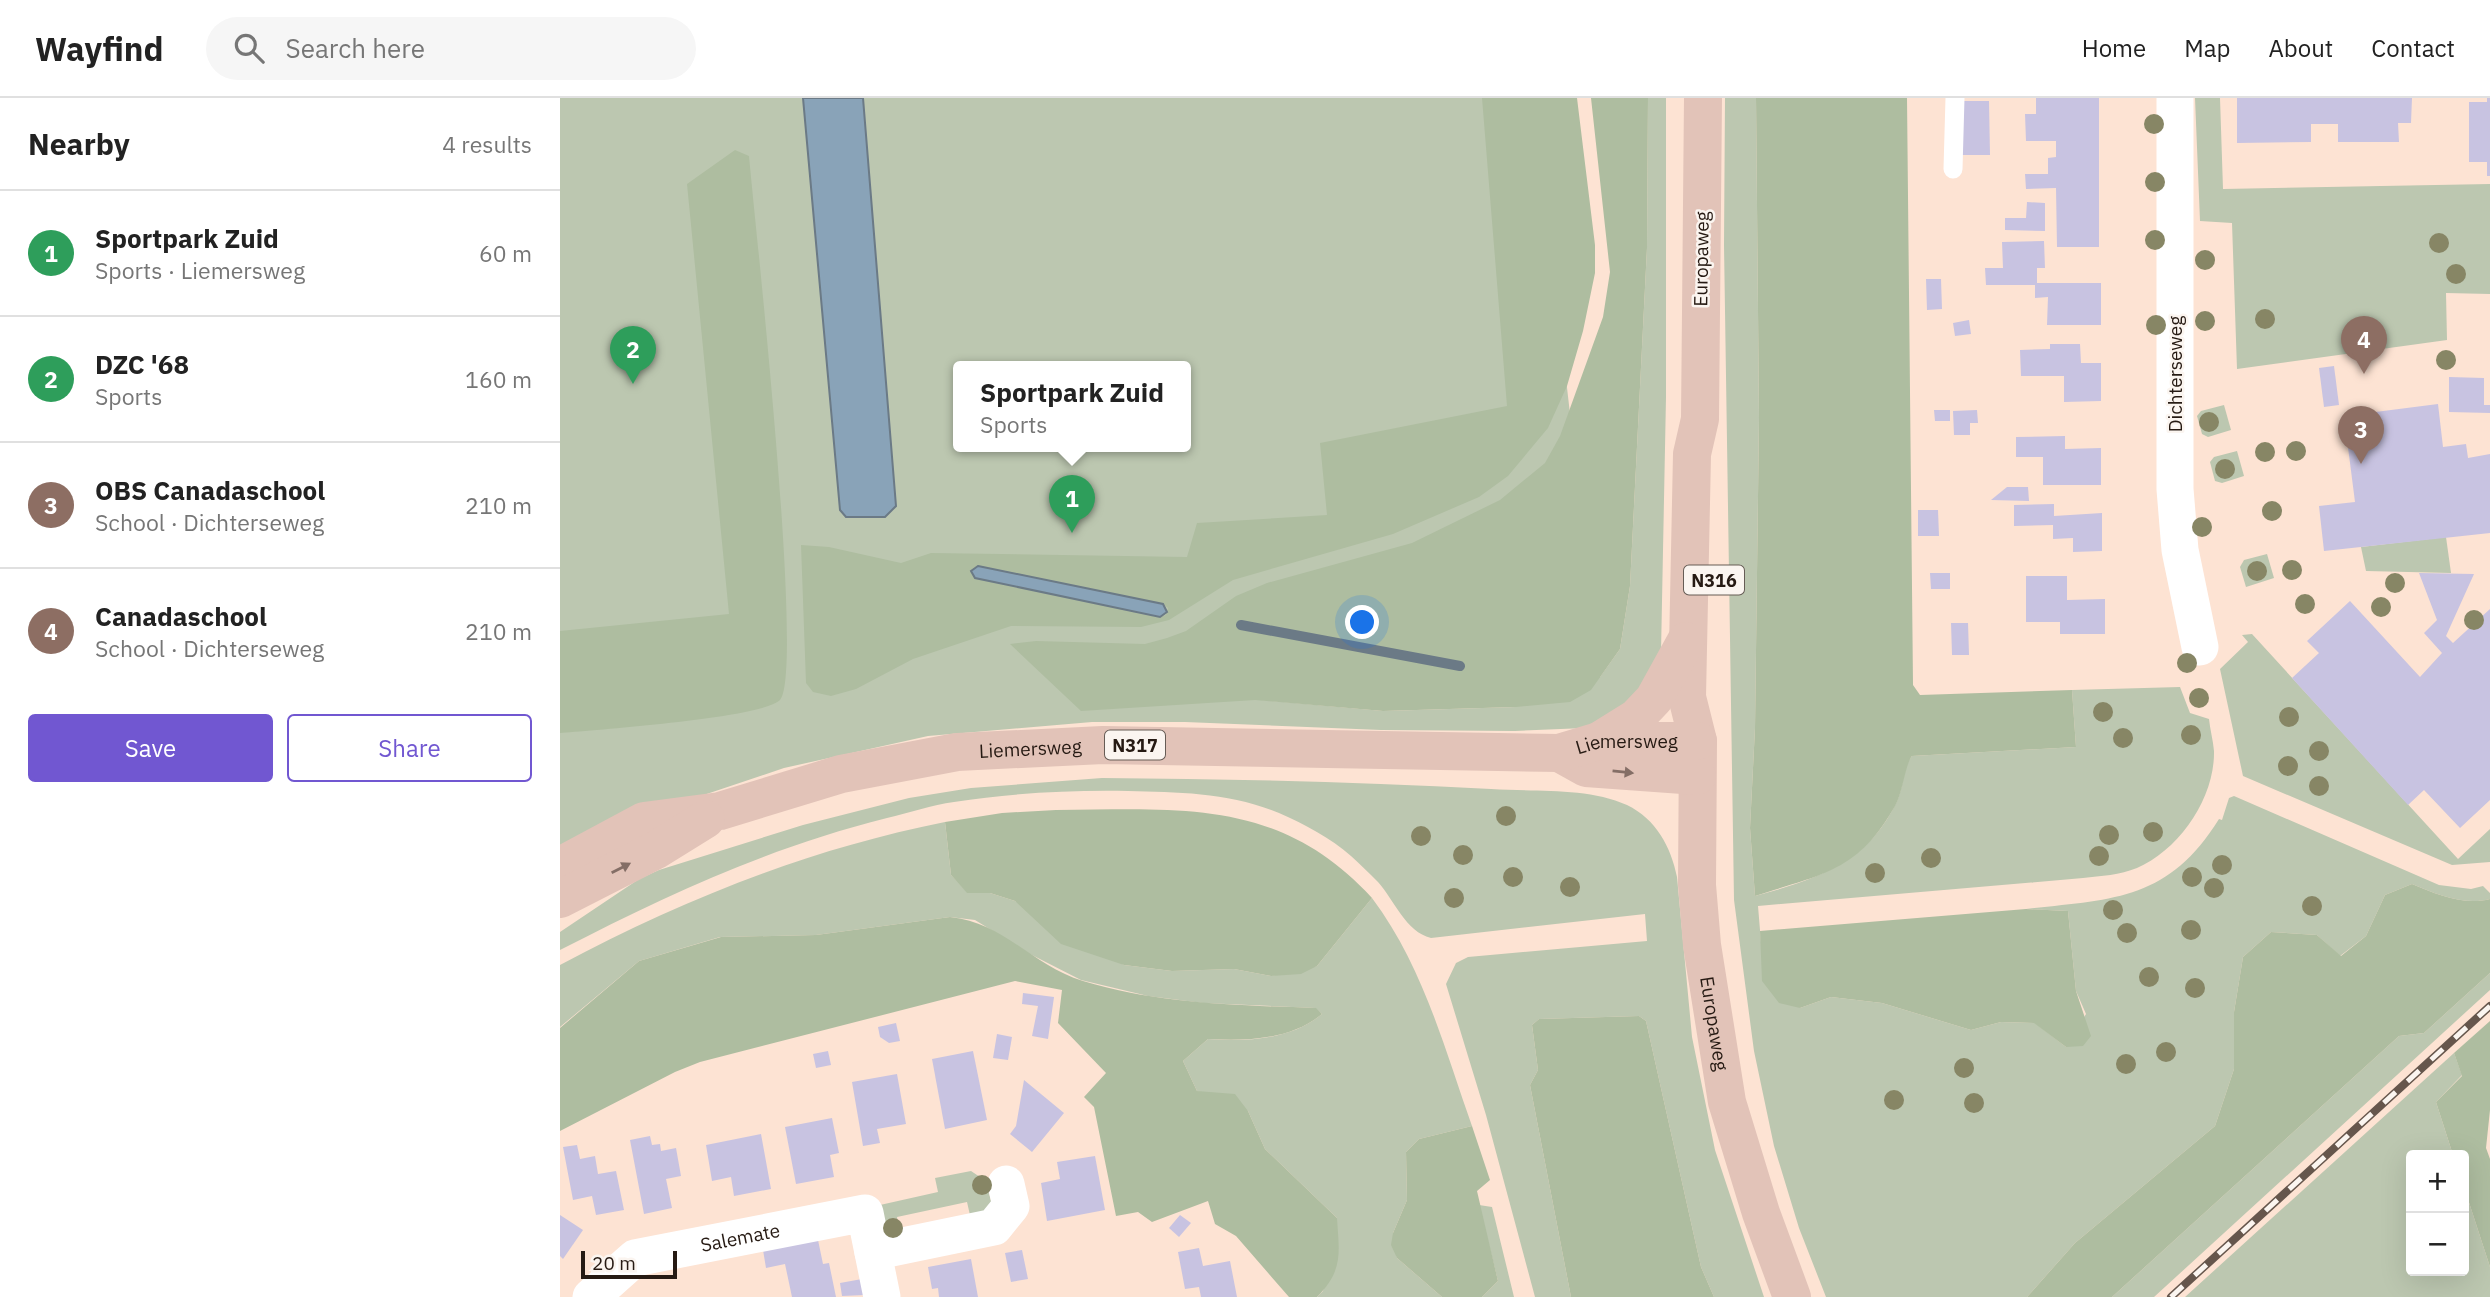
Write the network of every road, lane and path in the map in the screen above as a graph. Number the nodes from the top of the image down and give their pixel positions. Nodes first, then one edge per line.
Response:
1 (1703, 98) edge
2 (1955, 98) edge
3 (2175, 98) edge
4 (1953, 169) dead end
5 (1700, 419) junction
6 (1690, 633) junction
7 (2200, 647) dead end
8 (1598, 741) junction
9 (1559, 753) junction
10 (1697, 759) junction
11 (720, 811) junction
12 (560, 866) edge
13 (560, 899) edge
14 (1006, 1184) dead end
15 (873, 1252) junction
16 (591, 1297) edge
17 (881, 1297) edge
18 (1793, 1297) edge

1 - 5 main road, Europaweg / N316
2 - 4 lane
3 - 7 street, Dichterseweg
5 - 6 main road, Europaweg / N316
5 - 10 main road, Europaweg / N316
6 - 8 main road
6 - 10 main road, Europaweg / N316
8 - 9 main road, Liemersweg / N317
8 - 10 main road, Liemersweg / N317
9 -> 10 main road, Liemersweg / N317
9 - 11 main road, Liemersweg / N317
10 - 18 main road, Europaweg / N316
11 - 12 main road, Liemersweg / N317
13 -> 11 main road, Liemersweg / N317
14 - 15 street
15 - 16 street, Salemate
15 - 17 street, Salemate

